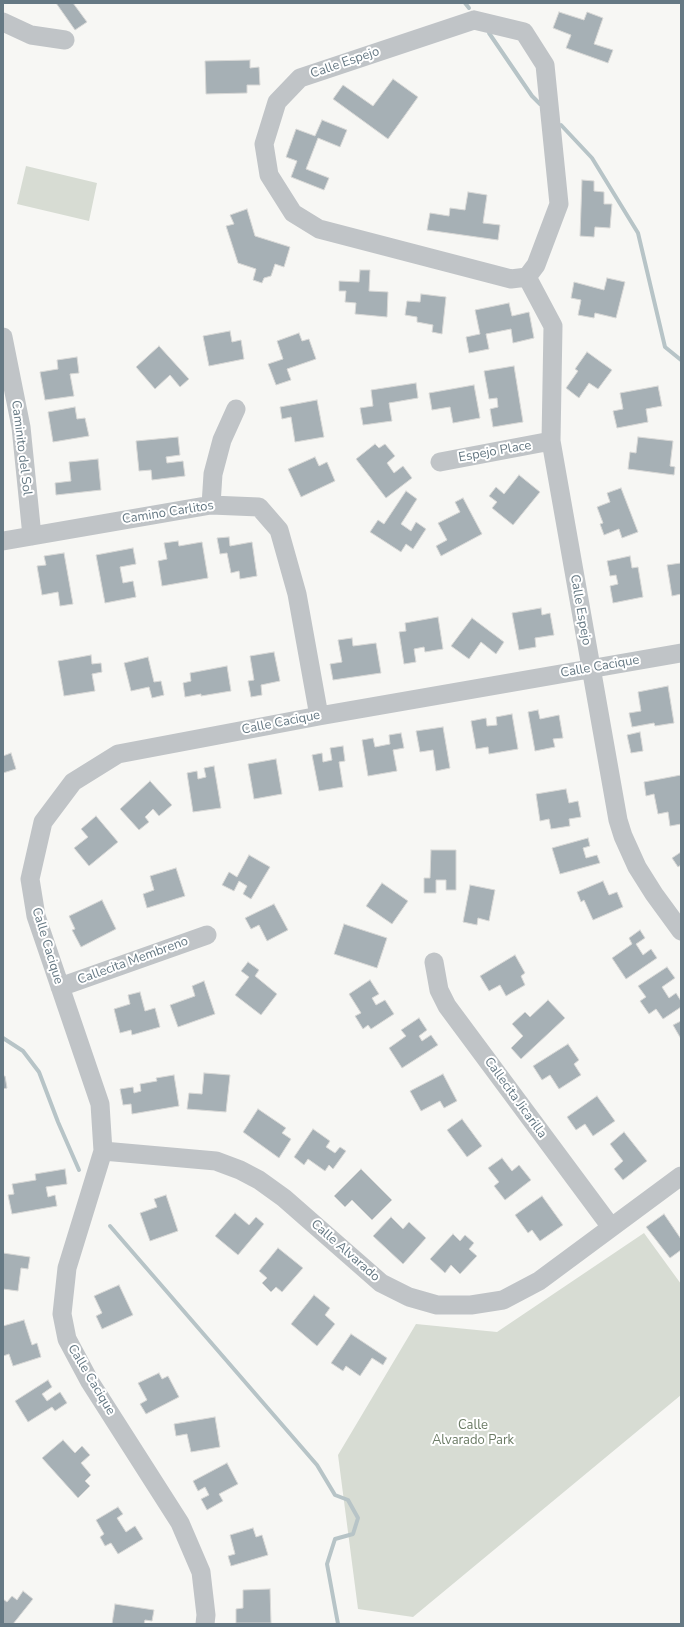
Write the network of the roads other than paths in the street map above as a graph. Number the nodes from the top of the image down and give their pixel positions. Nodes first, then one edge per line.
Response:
1 (3, 22) edge
2 (65, 40) dead end
3 (527, 277) junction
4 (3, 337) edge
5 (236, 409) dead end
6 (551, 441) junction
7 (440, 462) dead end
8 (210, 505) junction
9 (32, 536) junction
10 (3, 541) edge
11 (681, 653) edge
12 (590, 669) junction
13 (319, 716) junction
14 (681, 930) edge
15 (206, 935) dead end
16 (434, 962) dead end
17 (60, 987) junction
18 (103, 1151) junction
19 (681, 1176) edge
20 (611, 1227) junction
21 (205, 1624) edge

1 - 2 street
3 - 3 street, Calle Espejo
3 - 6 street, Calle Espejo
4 - 9 street, Caminito del Sol
5 - 8 street
6 - 7 street, Espejo Place
6 - 12 street, Calle Espejo
8 - 9 street, Camino Carlitos
8 - 13 street, Camino Carlitos
9 - 10 street, Camino Carlitos
11 - 12 street, Calle Cacique
12 - 13 street, Calle Cacique
12 - 14 street, Calle Espejo
13 - 17 street, Calle Cacique
15 - 17 street, Callecita Membreno
16 - 20 street, Callecita Jicarilla
17 - 18 street, Calle Cacique
18 - 20 street, Calle Alvarado
18 - 21 street, Calle Cacique
19 - 20 street, Calle Alvarado

